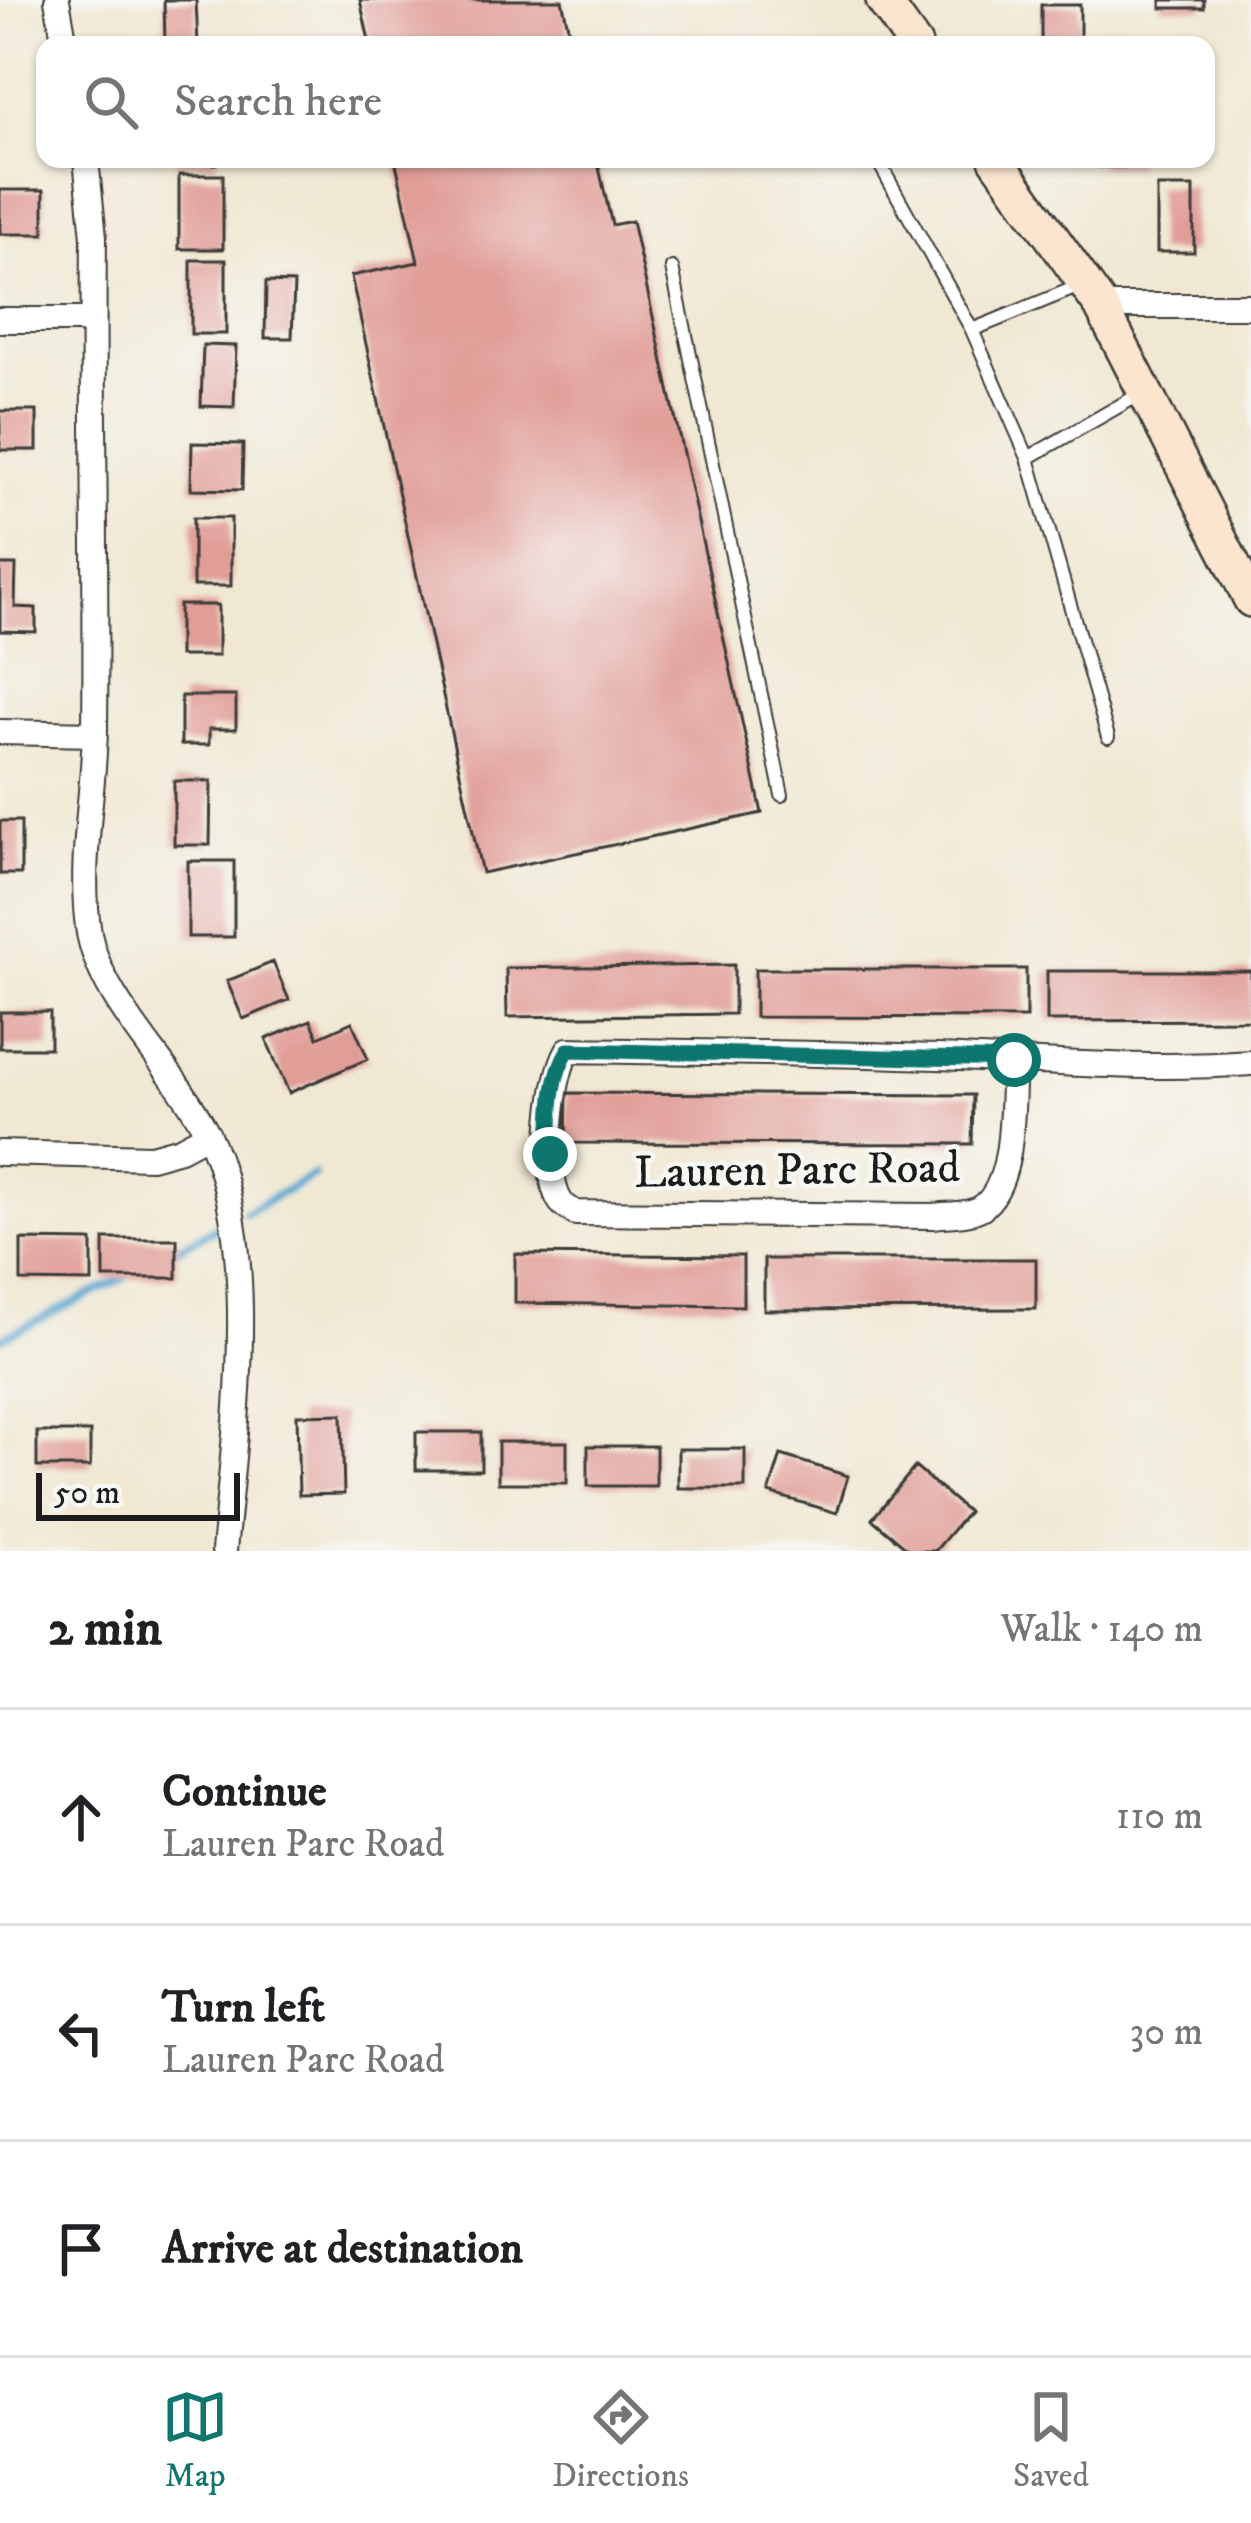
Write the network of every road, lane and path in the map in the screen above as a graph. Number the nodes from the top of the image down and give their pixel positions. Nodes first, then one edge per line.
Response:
1 (57, 0) edge
2 (883, 0) edge
3 (63, 36) edge
4 (909, 36) edge
5 (87, 168) edge
6 (882, 168) edge
7 (1002, 168) edge
8 (672, 268) dead end
9 (1093, 295) junction
10 (1251, 306) edge
11 (0, 320) edge
12 (93, 320) junction
13 (972, 330) junction
14 (1145, 392) junction
15 (1028, 458) junction
16 (1251, 600) edge
17 (0, 732) edge
18 (95, 734) junction
19 (1108, 737) dead end
20 (782, 795) dead end
21 (1014, 1060) junction
22 (1251, 1064) edge
23 (208, 1134) junction
24 (0, 1154) edge
25 (224, 1551) edge

1 - 3 street
2 - 4 main road
5 - 12 street
6 - 13 lane
7 - 9 main road
8 - 20 lane
9 - 10 street
9 - 13 lane
9 - 14 main road
11 - 12 street
12 - 18 street
13 - 15 lane
14 - 15 lane
14 - 16 main road
15 - 19 lane
17 - 18 street
18 - 23 street
21 - 21 street, Lauren Parc Road
21 - 22 street, Lauren Parc Road
23 - 24 street
23 - 25 street

